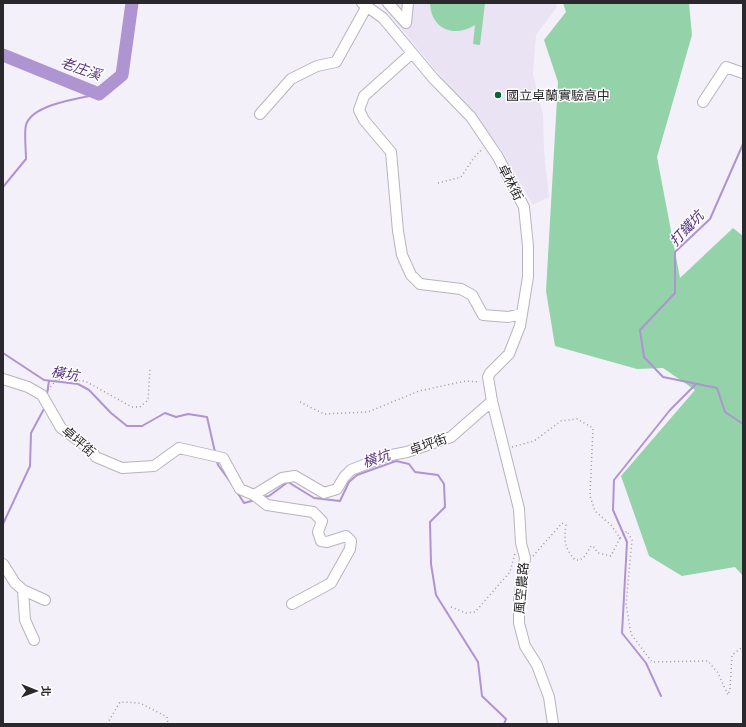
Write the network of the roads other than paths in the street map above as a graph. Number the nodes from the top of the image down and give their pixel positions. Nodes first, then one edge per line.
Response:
1 (388, 3) edge
2 (408, 3) edge
3 (365, 5) edge
4 (412, 53) junction
5 (743, 73) edge
6 (703, 102) dead end
7 (260, 114) dead end
8 (522, 314) junction
9 (3, 378) edge
10 (492, 401) junction
11 (254, 495) junction
12 (3, 564) edge
13 (23, 590) junction
14 (45, 600) dead end
15 (292, 604) dead end
16 (34, 640) dead end
17 (553, 724) edge

1 - 2 street
3 - 4 street, 卓林街
3 - 7 street
4 - 8 street, 卓林街
4 - 8 street
5 - 6 street
8 - 10 street, 卓林街
9 - 11 street, 卓坪街
10 - 11 street, 卓坪街
10 - 17 street, 風空農路
11 - 15 street
12 - 13 street
13 - 14 street
13 - 16 street

